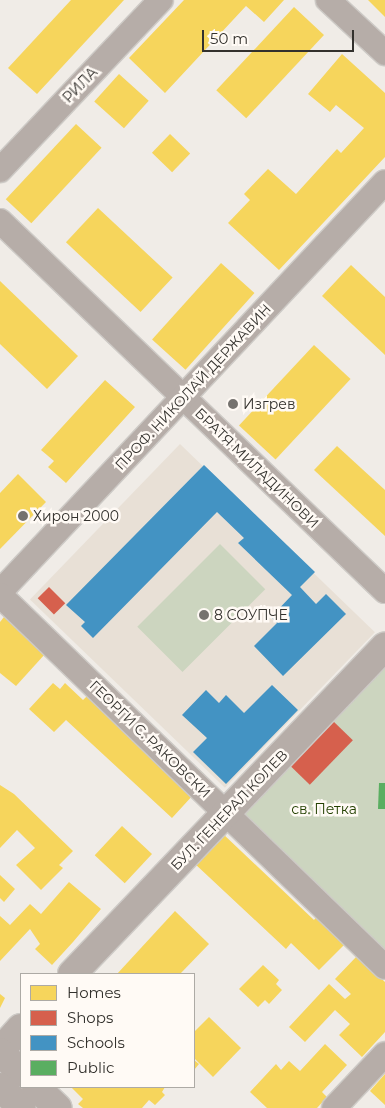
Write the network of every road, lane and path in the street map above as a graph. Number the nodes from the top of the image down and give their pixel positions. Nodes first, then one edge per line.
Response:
1 (161, 0) edge
2 (328, 0) edge
3 (385, 53) edge
4 (0, 170) edge
5 (385, 182) edge
6 (0, 221) edge
7 (183, 397) junction
8 (385, 591) edge
9 (0, 594) edge
10 (385, 646) edge
11 (227, 812) junction
12 (385, 967) edge
13 (73, 973) edge
14 (20, 1029) edge
15 (0, 1051) edge
16 (385, 1054) edge
17 (20, 1071) edge
18 (0, 1088) edge
19 (37, 1088) edge
20 (22, 1108) edge
21 (58, 1108) edge
22 (334, 1108) edge

1 - 4 street, РИЛА
2 - 3 street
5 - 7 street, ПРОФ. НИКОЛАЙ ДЕРЖАВИН
6 - 7 street, БРАТЯ МИЛАДИНОВИ
7 - 8 street, БРАТЯ МИЛАДИНОВИ
7 - 9 street, ПРОФ. НИКОЛАЙ ДЕРЖАВИН
9 - 11 street, ГЕОРГИ С. РАКОВСКИ
10 - 11 street, БУЛ. ГЕНЕРАЛ КОЛЕВ
11 - 12 street, ГЕОРГИ С. РАКОВСКИ
11 - 13 street, БУЛ. ГЕНЕРАЛ КОЛЕВ
14 - 15 street
15 - 17 street
16 - 22 street
18 - 20 street
19 - 21 street

